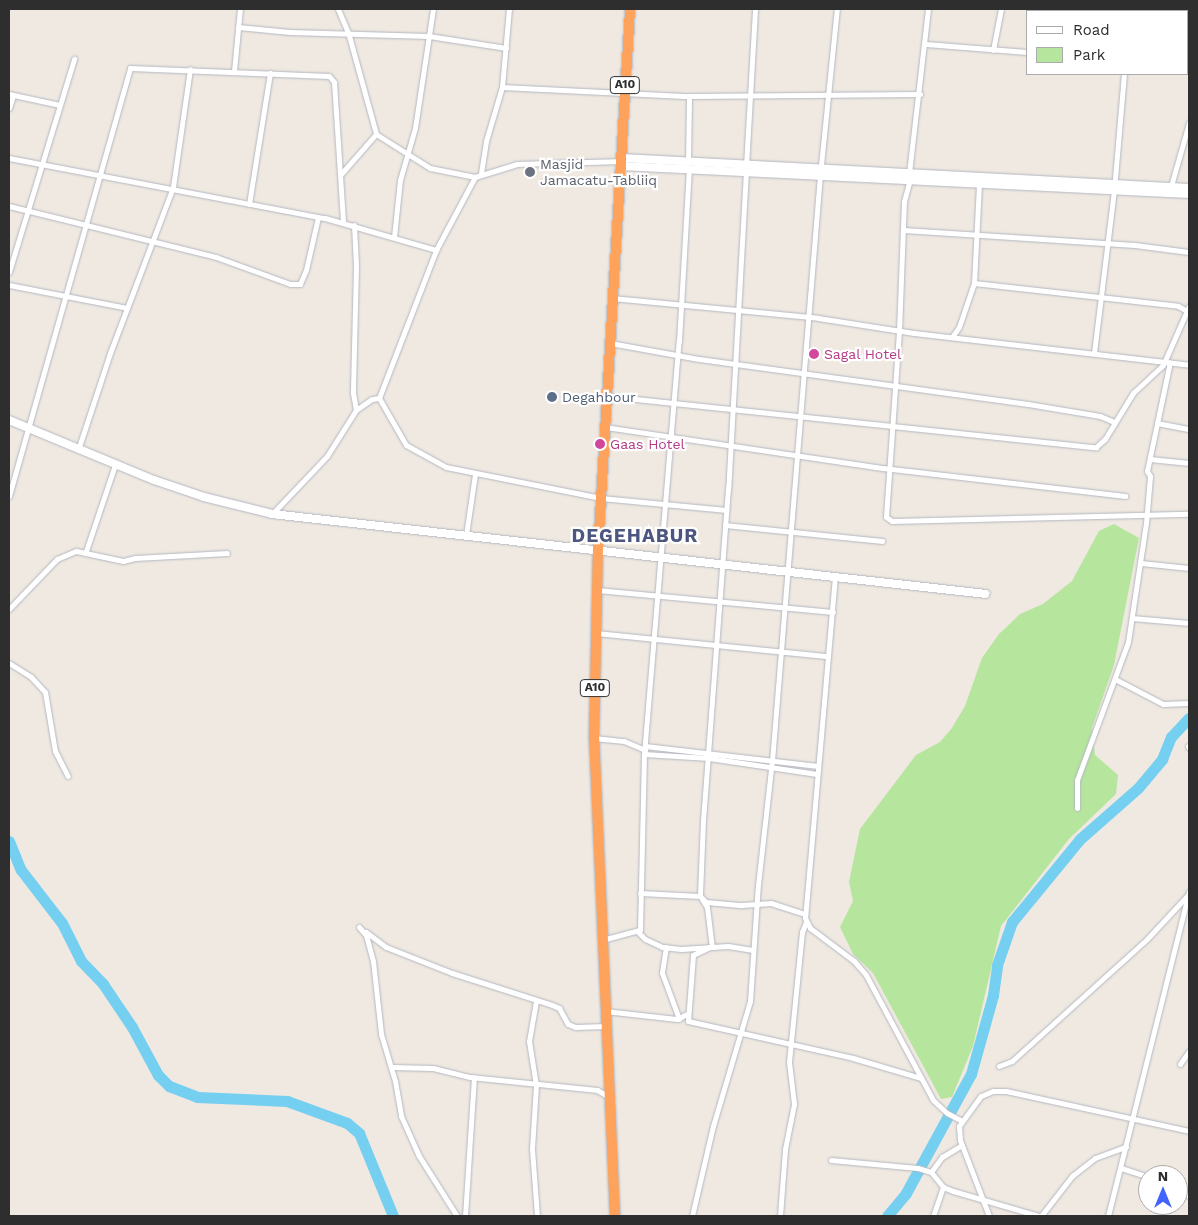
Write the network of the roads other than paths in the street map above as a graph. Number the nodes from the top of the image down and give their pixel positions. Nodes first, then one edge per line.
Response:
1 (240, 9) edge
2 (338, 9) edge
3 (433, 9) edge
4 (509, 9) edge
5 (630, 9) edge
6 (755, 9) edge
7 (837, 9) edge
8 (928, 9) edge
9 (1001, 9) edge
10 (238, 26) junction
11 (348, 32) junction
12 (429, 36) junction
13 (926, 44) junction
14 (506, 48) junction
15 (993, 50) junction
16 (1026, 52) edge
17 (74, 59) dead end
18 (190, 69) junction
19 (234, 70) junction
20 (270, 73) junction
21 (1124, 75) edge
22 (502, 87) junction
23 (624, 93) junction
24 (920, 94) junction
25 (11, 95) edge
26 (689, 96) junction
27 (752, 96) junction
28 (829, 97) junction
29 (60, 105) junction
30 (9, 108) edge
31 (1189, 122) edge
32 (376, 134) junction
33 (408, 156) junction
34 (9, 158) edge
35 (622, 162) junction
36 (42, 163) junction
37 (689, 166) junction
38 (746, 168) junction
39 (820, 171) junction
40 (100, 174) junction
41 (341, 174) junction
42 (481, 174) junction
43 (909, 176) junction
44 (474, 177) junction
45 (979, 179) junction
46 (1171, 186) junction
47 (173, 187) junction
48 (1115, 187) junction
49 (1189, 188) edge
50 (1189, 194) edge
51 (249, 204) junction
52 (9, 206) edge
53 (28, 211) junction
54 (318, 217) junction
55 (343, 222) junction
56 (354, 225) junction
57 (85, 227) junction
58 (904, 230) junction
59 (976, 235) junction
60 (394, 236) junction
61 (153, 241) junction
62 (1108, 243) junction
63 (436, 250) junction
64 (1189, 252) edge
65 (9, 272) edge
66 (974, 283) junction
67 (9, 286) edge
68 (66, 294) junction
69 (612, 298) junction
70 (1101, 298) junction
71 (681, 304) junction
72 (127, 308) junction
73 (738, 309) junction
74 (1188, 309) edge
75 (808, 317) junction
76 (899, 331) junction
77 (952, 338) junction
78 (609, 343) junction
79 (1094, 353) junction
80 (678, 356) junction
81 (1164, 361) junction
82 (1170, 362) junction
83 (735, 364) junction
84 (1189, 364) edge
85 (804, 372) junction
86 (895, 385) junction
87 (606, 396) junction
88 (379, 398) junction
89 (674, 404) junction
90 (356, 410) junction
91 (732, 410) junction
92 (800, 417) junction
93 (9, 420) edge
94 (1114, 422) junction
95 (1157, 423) junction
96 (605, 427) junction
97 (892, 427) junction
98 (1189, 429) edge
99 (30, 430) junction
100 (671, 435) junction
101 (730, 444) junction
102 (78, 450) junction
103 (796, 455) junction
104 (1150, 459) junction
105 (1189, 463) edge
106 (115, 465) junction
107 (888, 468) junction
108 (475, 474) junction
109 (9, 496) edge
110 (1125, 496) dead end
111 (601, 498) junction
112 (665, 504) junction
113 (726, 510) junction
114 (1146, 513) junction
115 (272, 514) junction
116 (1189, 514) edge
117 (725, 525) junction
118 (790, 532) junction
119 (466, 535) junction
120 (882, 541) dead end
121 (598, 550) junction
122 (86, 551) junction
123 (227, 553) dead end
124 (661, 557) junction
125 (722, 563) junction
126 (1141, 563) junction
127 (1189, 568) edge
128 (786, 570) junction
129 (835, 575) junction
130 (597, 590) junction
131 (986, 594) dead end
132 (657, 596) junction
133 (719, 603) junction
134 (784, 608) junction
135 (9, 609) edge
136 (832, 612) junction
137 (1132, 618) junction
138 (1189, 623) edge
139 (596, 633) junction
140 (654, 639) junction
141 (716, 645) junction
142 (780, 652) junction
143 (828, 656) junction
144 (9, 664) edge
145 (1115, 679) junction
146 (1189, 703) edge
147 (594, 738) junction
148 (645, 750) junction
149 (677, 750) junction
150 (709, 756) junction
151 (676, 758) junction
152 (744, 758) junction
153 (772, 761) junction
154 (743, 765) junction
155 (818, 766) junction
156 (772, 768) junction
157 (817, 774) junction
158 (68, 776) dead end
159 (1077, 808) dead end
160 (640, 893) junction
161 (1189, 894) edge
162 (700, 896) junction
163 (757, 902) junction
164 (804, 914) junction
165 (806, 922) junction
166 (637, 931) junction
167 (601, 940) junction
168 (712, 946) junction
169 (666, 947) junction
170 (753, 950) junction
171 (536, 1001) junction
172 (605, 1011) junction
173 (687, 1014) junction
174 (679, 1019) junction
175 (606, 1026) junction
176 (740, 1032) junction
177 (792, 1044) junction
178 (1189, 1050) edge
179 (1180, 1064) dead end
180 (999, 1066) dead end
181 (392, 1068) junction
182 (474, 1077) junction
183 (921, 1078) junction
184 (536, 1085) junction
185 (610, 1097) junction
186 (1133, 1118) junction
187 (962, 1121) junction
188 (1189, 1131) edge
189 (962, 1145) junction
190 (1126, 1147) junction
191 (831, 1160) dead end
192 (1121, 1168) junction
193 (931, 1172) junction
194 (1138, 1174) edge
195 (943, 1187) junction
196 (984, 1200) junction
197 (456, 1216) edge
198 (465, 1216) edge
199 (537, 1216) edge
200 (614, 1216) edge
201 (692, 1216) edge
202 (780, 1216) edge
203 (933, 1216) edge
204 (989, 1216) edge
205 (1040, 1216) edge
206 (1108, 1216) edge

1 - 10 street
2 - 11 street
3 - 12 street
4 - 14 street
5 - 23 highway, A10
6 - 27 street
7 - 28 street
8 - 13 street
9 - 15 street
10 - 11 street
10 - 19 street
11 - 12 street
11 - 32 street
12 - 14 street
12 - 33 street
13 - 15 street
13 - 24 street
14 - 22 street
15 - 16 street
17 - 29 street
18 - 19 street
18 - 40 street
18 - 47 street
19 - 20 street
20 - 41 street
20 - 51 street
21 - 48 street
22 - 23 street
22 - 42 street
23 - 26 street
23 - 35 highway, A10
24 - 28 street
24 - 43 street
25 - 29 street
25 - 30 street
26 - 27 street
26 - 37 street
27 - 28 street
27 - 38 street
28 - 39 street
29 - 36 street
31 - 46 street
32 - 33 street
32 - 41 street
33 - 44 street
33 - 60 street
34 - 36 street
35 - 37 street
35 - 42 street
35 - 69 highway, A10
36 - 40 street
36 - 53 street
37 - 38 street
37 - 71 street
38 - 39 street
38 - 73 street
39 - 43 street
39 - 75 street
40 - 47 street
40 - 57 street
41 - 55 street
42 - 44 street
43 - 45 street
43 - 58 street
44 - 63 street
45 - 48 street
45 - 59 street
46 - 48 street
46 - 49 street
47 - 51 street
47 - 61 street
48 - 50 street
48 - 62 street
51 - 54 street
52 - 53 street
53 - 57 street
53 - 65 street
54 - 55 street
54 - 61 street
55 - 56 street
56 - 60 street
56 - 90 street
57 - 61 street
57 - 68 street
58 - 59 street
58 - 76 street
59 - 62 street
59 - 66 street
60 - 63 street
61 - 72 street
62 - 64 street
62 - 70 street
63 - 88 street
66 - 70 street
66 - 77 street
67 - 68 street
68 - 72 street
68 - 99 street
69 - 71 street
69 - 78 highway, A10
70 - 74 street
70 - 79 street
71 - 73 street
71 - 80 street
72 - 102 street
73 - 75 street
73 - 83 street
74 - 81 street
75 - 76 street
75 - 85 street
76 - 77 street
76 - 86 street
77 - 79 street
78 - 80 street
78 - 87 highway, A10
79 - 81 street
80 - 83 street
80 - 89 street
81 - 82 street
81 - 94 street
82 - 84 street
82 - 95 street
83 - 85 street
83 - 91 street
85 - 86 street
85 - 92 street
86 - 94 street
86 - 97 street
87 - 89 street
87 - 96 highway, A10
88 - 90 street
88 - 108 street
89 - 91 street
89 - 100 street
90 - 115 street
91 - 92 street
91 - 101 street
92 - 97 street
92 - 103 street
93 - 99 street
94 - 97 street
95 - 98 street
95 - 104 street
96 - 100 street
96 - 111 highway, A10
97 - 107 street
99 - 102 street
99 - 109 street
100 - 101 street
100 - 112 street
101 - 103 street
101 - 113 street
102 - 106 street
103 - 107 street
103 - 118 street
104 - 105 street
104 - 114 street
106 - 115 street
106 - 122 street
107 - 110 street
107 - 114 street
108 - 111 street
108 - 119 street
111 - 112 street
111 - 121 highway, A10
112 - 113 street
112 - 124 street
113 - 117 street
114 - 116 street
114 - 126 street
115 - 119 street
117 - 118 street
117 - 125 street
118 - 120 street
118 - 128 street
119 - 121 street
121 - 124 street
121 - 130 highway, A10
122 - 123 street
122 - 135 street
124 - 125 street
124 - 132 street
125 - 128 street
125 - 133 street
126 - 127 street
126 - 137 street
128 - 129 street
128 - 134 street
129 - 131 street
129 - 136 street
130 - 132 street
130 - 139 highway, A10
132 - 133 street
132 - 140 street
133 - 134 street
133 - 141 street
134 - 136 street
134 - 142 street
136 - 143 street
137 - 138 street
137 - 145 street
139 - 140 street
139 - 147 highway, A10
140 - 141 street
140 - 148 street
141 - 142 street
141 - 150 street
142 - 143 street
142 - 153 street
143 - 155 street
144 - 158 street
145 - 146 street
145 - 159 street
147 - 148 street
147 - 167 highway, A10
148 - 149 street
148 - 151 street
148 - 160 street
149 - 150 street
149 - 151 street
150 - 151 street
150 - 152 street
150 - 154 street
150 - 162 street
152 - 153 street
152 - 154 street
153 - 155 street
153 - 156 street
154 - 156 street
155 - 157 street
156 - 157 street
156 - 163 street
157 - 164 street
160 - 162 street
160 - 166 street
161 - 180 street
161 - 186 street
162 - 163 street
162 - 168 street
163 - 164 street
163 - 170 street
164 - 165 street
165 - 177 street
165 - 183 street
166 - 167 street
166 - 169 street
167 - 172 highway, A10
168 - 169 street
168 - 170 street
168 - 173 street
169 - 174 street
170 - 176 street
171 - 175 street
171 - 181 street
171 - 184 street
172 - 174 street
172 - 175 highway, A10
173 - 174 street
173 - 176 street
175 - 185 highway, A10
176 - 177 street
176 - 201 street
177 - 183 street
177 - 202 street
178 - 179 street
181 - 182 street
181 - 197 street
182 - 184 street
182 - 198 street
183 - 187 street
184 - 185 street
184 - 199 street
185 - 200 highway, A10
186 - 187 street
186 - 188 street
186 - 190 street
187 - 189 street
189 - 193 street
189 - 196 street
190 - 192 street
190 - 205 street
191 - 193 street
192 - 194 street
192 - 206 street
193 - 195 street
195 - 196 street
195 - 203 street
196 - 204 street
196 - 205 street

